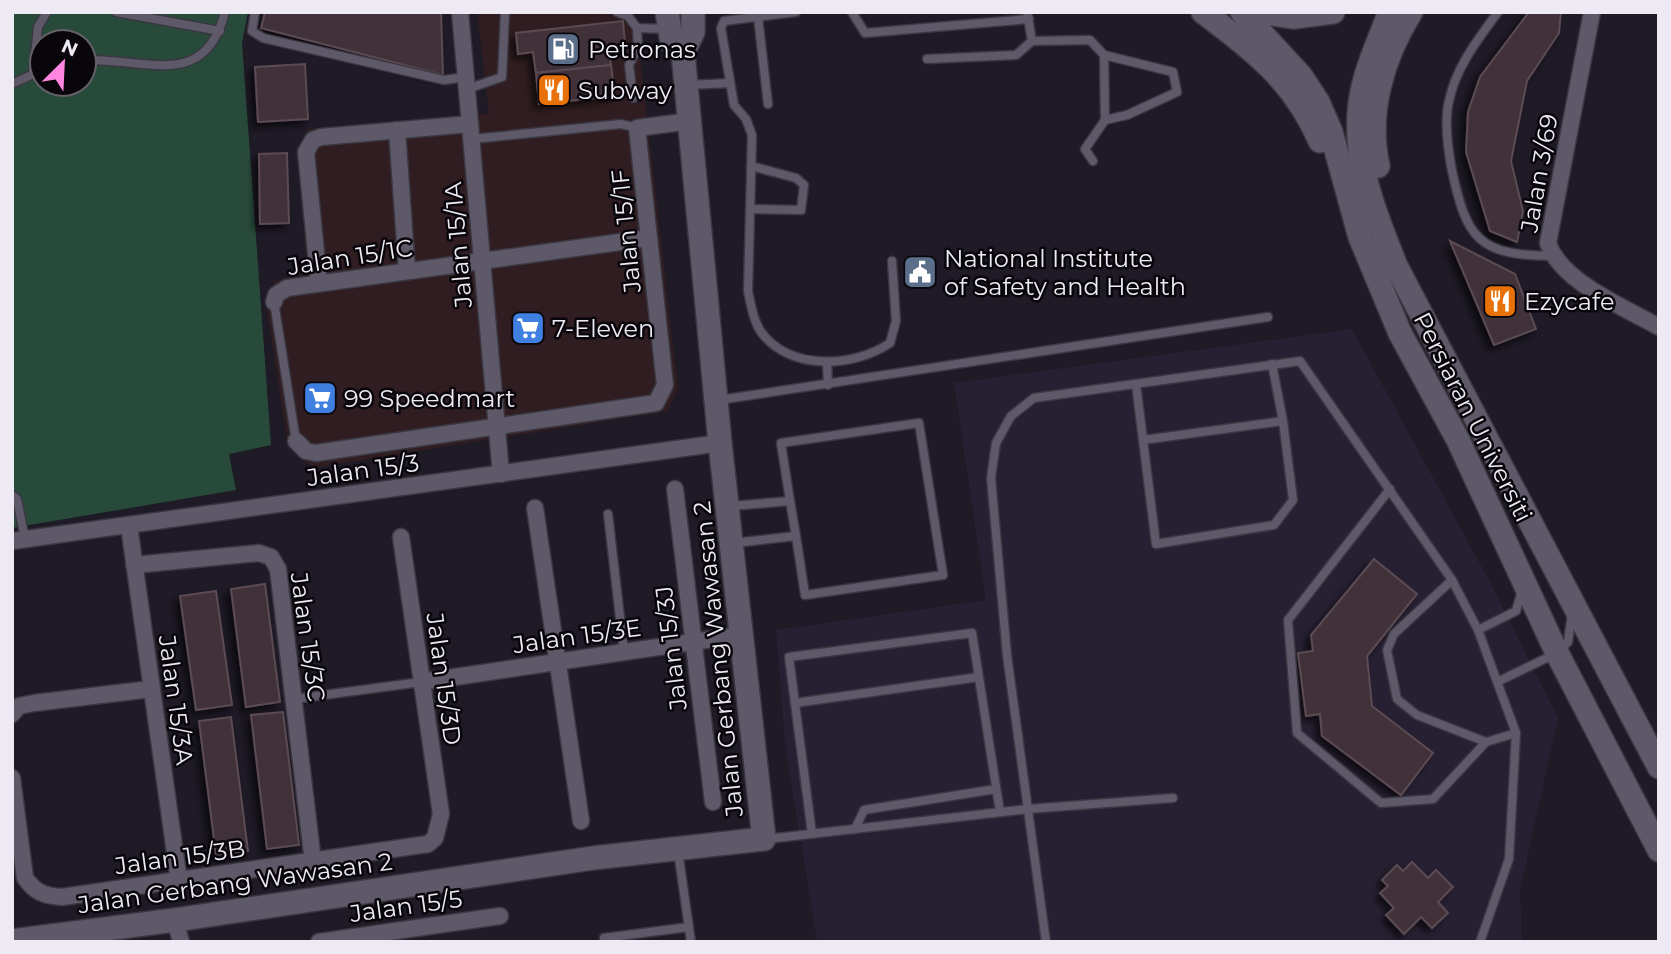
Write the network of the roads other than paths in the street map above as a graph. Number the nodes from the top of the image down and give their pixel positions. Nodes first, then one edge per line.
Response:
1 (47, 12) edge
2 (116, 12) edge
3 (225, 12) edge
4 (255, 12) edge
5 (460, 12) edge
6 (505, 12) edge
7 (617, 12) edge
8 (693, 12) edge
9 (796, 12) edge
10 (852, 12) edge
11 (1203, 12) edge
12 (1242, 12) edge
13 (1258, 12) edge
14 (1332, 12) edge
15 (1390, 12) edge
16 (1411, 12) edge
17 (1498, 12) edge
18 (1592, 12) edge
19 (1028, 16) edge
20 (758, 17) junction
21 (667, 21) edge
22 (38, 28) edge
23 (637, 28) junction
24 (220, 31) junction
25 (1032, 41) junction
26 (683, 53) junction
27 (1104, 55) junction
28 (928, 59) dead end
29 (98, 61) edge
30 (28, 76) edge
31 (467, 83) junction
32 (730, 83) junction
33 (12, 84) edge
34 (686, 85) junction
35 (633, 98) dead end
36 (768, 104) dead end
37 (1105, 120) junction
38 (690, 121) junction
39 (637, 128) junction
40 (397, 130) junction
41 (471, 132) junction
42 (1093, 161) dead end
43 (751, 166) junction
44 (751, 209) junction
45 (649, 238) junction
46 (1552, 256) junction
47 (482, 260) junction
48 (892, 261) dead end
49 (407, 271) junction
50 (319, 283) junction
51 (274, 302) joint
52 (1268, 317) dead end
53 (1659, 327) edge
54 (1429, 331) junction
55 (1400, 334) junction
56 (827, 362) junction
57 (1272, 364) junction
58 (1136, 384) junction
59 (828, 385) junction
60 (716, 400) junction
61 (1283, 421) junction
62 (496, 427) junction
63 (1143, 440) junction
64 (296, 441) joint
65 (720, 443) junction
66 (500, 474) junction
67 (675, 489) dead end
68 (1390, 489) junction
69 (12, 495) edge
70 (790, 501) junction
71 (728, 507) junction
72 (536, 508) dead end
73 (608, 514) dead end
74 (129, 526) junction
75 (796, 536) junction
76 (401, 537) dead end
77 (19, 540) edge
78 (730, 544) junction
79 (134, 565) junction
80 (1523, 578) junction
81 (1452, 580) junction
82 (1572, 600) junction
83 (1478, 630) junction
84 (740, 635) junction
85 (694, 642) junction
86 (624, 652) junction
87 (1557, 653) junction
88 (558, 662) junction
89 (1535, 664) junction
90 (979, 677) junction
91 (1571, 679) junction
92 (1499, 681) junction
93 (421, 682) junction
94 (150, 689) junction
95 (294, 699) junction
96 (795, 703) junction
97 (12, 714) edge
98 (1516, 733) junction
99 (1486, 742) junction
100 (1659, 767) edge
101 (12, 778) edge
102 (996, 789) junction
103 (1173, 798) dead end
104 (713, 802) dead end
105 (1028, 809) junction
106 (1000, 812) junction
107 (581, 821) dead end
108 (440, 828) joint
109 (855, 829) junction
110 (812, 834) junction
111 (764, 839) junction
112 (678, 849) junction
113 (1659, 850) edge
114 (313, 862) junction
115 (179, 880) junction
116 (500, 916) dead end
117 (436, 925) junction
118 (689, 927) junction
119 (178, 931) edge
120 (374, 938) edge
121 (12, 941) edge
122 (319, 942) edge
123 (439, 942) edge
124 (604, 942) edge
125 (691, 942) edge
126 (1046, 942) edge
127 (1480, 942) edge

1 - 22 lane
2 - 24 lane
3 - 24 lane
4 - 31 lane
5 - 31 street, Jalan 15/1A
6 - 31 lane
7 - 23 lane
8 - 26 main road, Jalan Gerbang Wawasan 2
9 - 20 lane
10 - 19 lane
11 - 55 main road
12 - 55 main road, Persiaran Universiti
13 - 14 main road
15 - 54 main road, Persiaran Universiti
16 - 54 main road
17 - 46 lane
18 - 46 street, Jalan 3/69
19 - 25 lane
20 - 32 lane
20 - 36 lane
21 - 23 lane
21 - 26 main road, Jalan Gerbang Wawasan 2
23 - 35 lane
24 - 29 lane
25 - 27 lane
25 - 28 lane
26 - 34 main road, Jalan Gerbang Wawasan 2
27 - 37 lane
27 - 37 lane
30 - 33 lane
31 - 41 street, Jalan 15/1A
32 - 34 lane
32 - 43 lane
34 - 38 main road, Jalan Gerbang Wawasan 2
37 - 42 lane
38 - 39 street
38 - 60 main road, Jalan Gerbang Wawasan 2
39 - 41 lane
39 - 45 street, Jalan 15/1F
40 - 41 street
40 - 49 street
40 - 50 street
41 - 47 street, Jalan 15/1A
43 - 44 lane
43 - 44 lane
44 - 56 lane
45 - 47 street, Jalan 15/1C
45 - 62 street, Jalan 15/1F
46 - 53 street, Jalan 3/69
47 - 49 street, Jalan 15/1C
47 - 62 street, Jalan 15/1A
48 - 56 lane
49 - 50 street, Jalan 15/1C
50 - 51 street, Jalan 15/1C
51 - 64 lane
52 - 59 lane
54 - 82 main road, Persiaran Universiti
55 - 80 main road, Persiaran Universiti
56 - 59 lane
57 - 58 lane
57 - 61 lane
57 - 68 lane
58 - 63 lane
58 - 105 lane
59 - 60 lane
60 - 65 main road, Jalan Gerbang Wawasan 2
61 - 63 lane
61 - 63 lane
62 - 64 street
62 - 66 street, Jalan 15/1A
65 - 66 street, Jalan 15/3
65 - 71 main road, Jalan Gerbang Wawasan 2
66 - 74 street, Jalan 15/3
67 - 85 street, Jalan 15/3J
68 - 81 lane
68 - 99 lane
69 - 77 lane
70 - 71 lane
70 - 75 lane
70 - 75 lane
71 - 78 main road, Jalan Gerbang Wawasan 2
72 - 88 street
73 - 86 lane
74 - 77 street, Jalan 15/3
74 - 79 street, Jalan 15/3A
75 - 78 lane
76 - 93 street, Jalan 15/3D
78 - 84 main road, Jalan Gerbang Wawasan 2
79 - 94 street, Jalan 15/3A
79 - 95 street, Jalan 15/3C
80 - 83 lane
80 - 87 main road, Persiaran Universiti
81 - 83 lane
81 - 99 lane
82 - 87 lane
82 - 100 main road, Persiaran Universiti
83 - 92 lane
84 - 85 street, Jalan 15/3E
84 - 111 main road, Jalan Gerbang Wawasan 2
85 - 86 street, Jalan 15/3E
85 - 104 street, Jalan 15/3J
86 - 88 street, Jalan 15/3E
87 - 89 lane
87 - 91 main road, Persiaran Universiti
88 - 93 street, Jalan 15/3E
88 - 107 street
89 - 91 lane
89 - 92 lane
90 - 96 lane
90 - 96 lane
90 - 102 lane
91 - 113 main road, Persiaran Universiti
92 - 98 lane
93 - 95 lane
93 - 108 street, Jalan 15/3D
94 - 97 street
94 - 115 street, Jalan 15/3A
95 - 114 street, Jalan 15/3C
96 - 110 lane
98 - 99 lane
98 - 127 lane
101 - 115 street, Jalan 15/3B
102 - 106 lane
102 - 109 lane
103 - 105 lane
105 - 106 lane
105 - 126 lane
106 - 109 lane
108 - 114 street, Jalan 15/3B
109 - 110 lane
110 - 111 lane
111 - 112 main road, Jalan Gerbang Wawasan 2
112 - 118 lane
112 - 119 main road, Jalan Gerbang Wawasan 2
114 - 115 street, Jalan 15/3B
116 - 117 street, Jalan 15/5
117 - 120 street, Jalan 15/5
117 - 123 street
118 - 124 lane
118 - 125 lane
119 - 121 main road, Jalan Gerbang Wawasan 2
120 - 122 street, Jalan 15/5

